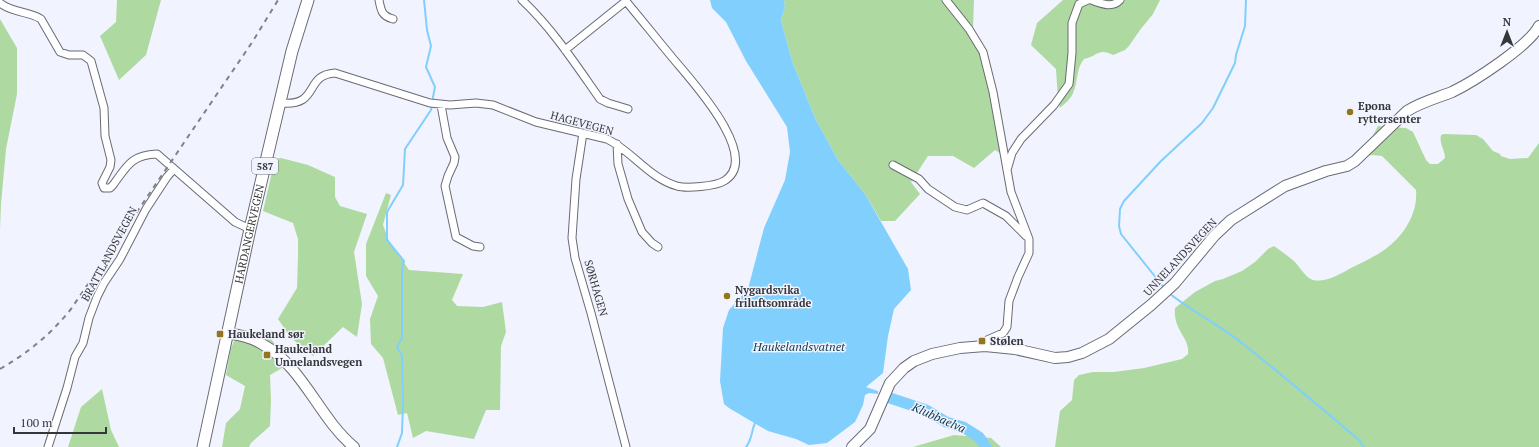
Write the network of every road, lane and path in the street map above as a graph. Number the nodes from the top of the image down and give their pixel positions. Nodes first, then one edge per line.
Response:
1 (308, 0) edge
2 (379, 0) edge
3 (522, 0) edge
4 (946, 0) edge
5 (1089, 0) edge
6 (1120, 0) edge
7 (626, 1) edge
8 (0, 3) edge
9 (393, 19) dead end
10 (1539, 26) edge
11 (565, 50) junction
12 (280, 103) junction
13 (436, 104) junction
14 (628, 109) dead end
15 (583, 133) junction
16 (617, 144) junction
17 (893, 165) dead end
18 (174, 169) junction
19 (1007, 172) junction
20 (250, 229) junction
21 (1028, 239) junction
22 (658, 246) dead end
23 (480, 248) dead end
24 (227, 333) junction
25 (985, 346) junction
26 (48, 447) edge
27 (203, 447) edge
28 (354, 447) edge
29 (626, 447) edge
30 (852, 447) edge

1 - 12 main road, HARDANGERVEGEN / 587
2 - 9 street
3 - 11 street
4 - 19 street
5 - 6 street
5 - 19 street
7 - 11 street
7 - 16 street, HAGEVEGEN
8 - 18 street
10 - 25 main road, UNNELANDSVEGEN
11 - 14 street
12 - 13 street, HAGEVEGEN
12 - 20 main road, HARDANGERVEGEN / 587
13 - 15 street, HAGEVEGEN
13 - 23 street
15 - 16 street, HAGEVEGEN
15 - 29 street, SØRHAGEN
16 - 22 street
17 - 21 street
18 - 20 street
18 - 26 street, BRATTLANDSVEGEN
19 - 21 street
20 - 24 main road, HARDANGERVEGEN / 587
21 - 25 street
24 - 27 main road, HARDANGERVEGEN / 587
24 - 28 main road
25 - 30 main road, UNNELANDSVEGEN

